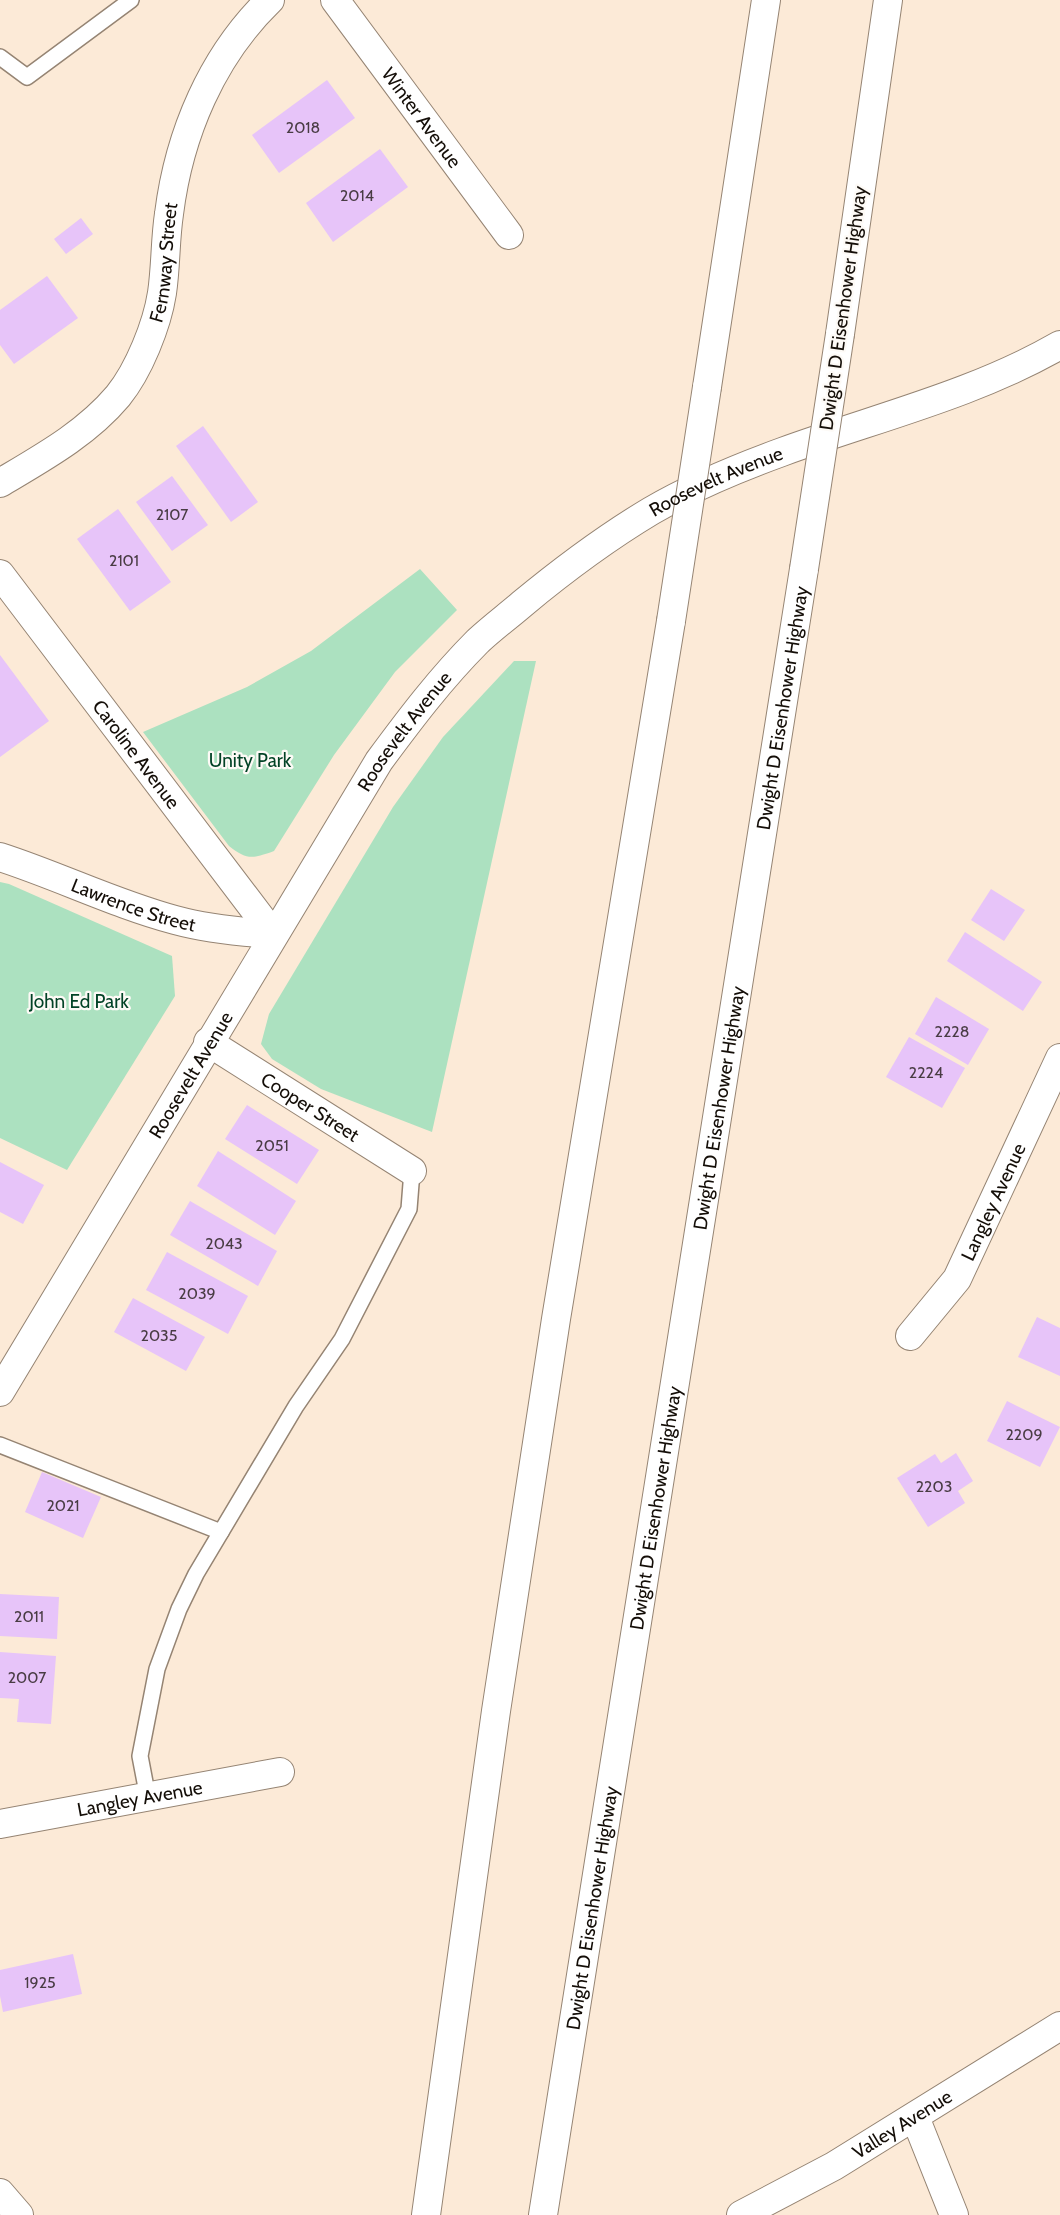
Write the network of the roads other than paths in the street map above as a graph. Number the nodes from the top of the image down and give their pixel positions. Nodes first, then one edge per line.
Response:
1 (131, 0) edge
2 (270, 0) edge
3 (335, 0) edge
4 (766, 0) edge
5 (888, 0) edge
6 (0, 57) edge
7 (509, 234) dead end
8 (1060, 345) edge
9 (0, 483) edge
10 (0, 574) edge
11 (0, 857) edge
12 (274, 934) junction
13 (208, 1042) junction
14 (1060, 1058) edge
15 (412, 1171) joint
16 (910, 1336) dead end
17 (0, 1392) edge
18 (0, 1445) edge
19 (220, 1532) junction
20 (280, 1772) dead end
21 (148, 1798) junction
22 (0, 1824) edge
23 (1060, 2026) edge
24 (915, 2117) junction
25 (0, 2193) edge
26 (544, 2207) edge
27 (18, 2215) edge
28 (426, 2215) edge
29 (741, 2215) edge
30 (954, 2215) edge

1 - 6 lane
2 - 9 main road, Fernway Street
3 - 7 main road, Winter Avenue
4 - 28 main road, bridge
5 - 26 main road, Dwight D Eisenhower Highway, bridge
8 - 12 main road, Roosevelt Avenue
10 - 12 main road, Caroline Avenue
11 - 12 main road, Lawrence Street
12 - 13 main road, Roosevelt Avenue
13 - 15 main road, Cooper Street
13 - 17 main road, Roosevelt Avenue
14 - 16 main road, Langley Avenue
15 - 19 lane
18 - 19 lane
19 - 21 lane
20 - 21 main road, Langley Avenue
21 - 22 main road, Langley Avenue
23 - 24 main road, Valley Avenue
24 - 29 main road, Valley Avenue
24 - 30 main road
25 - 27 main road

